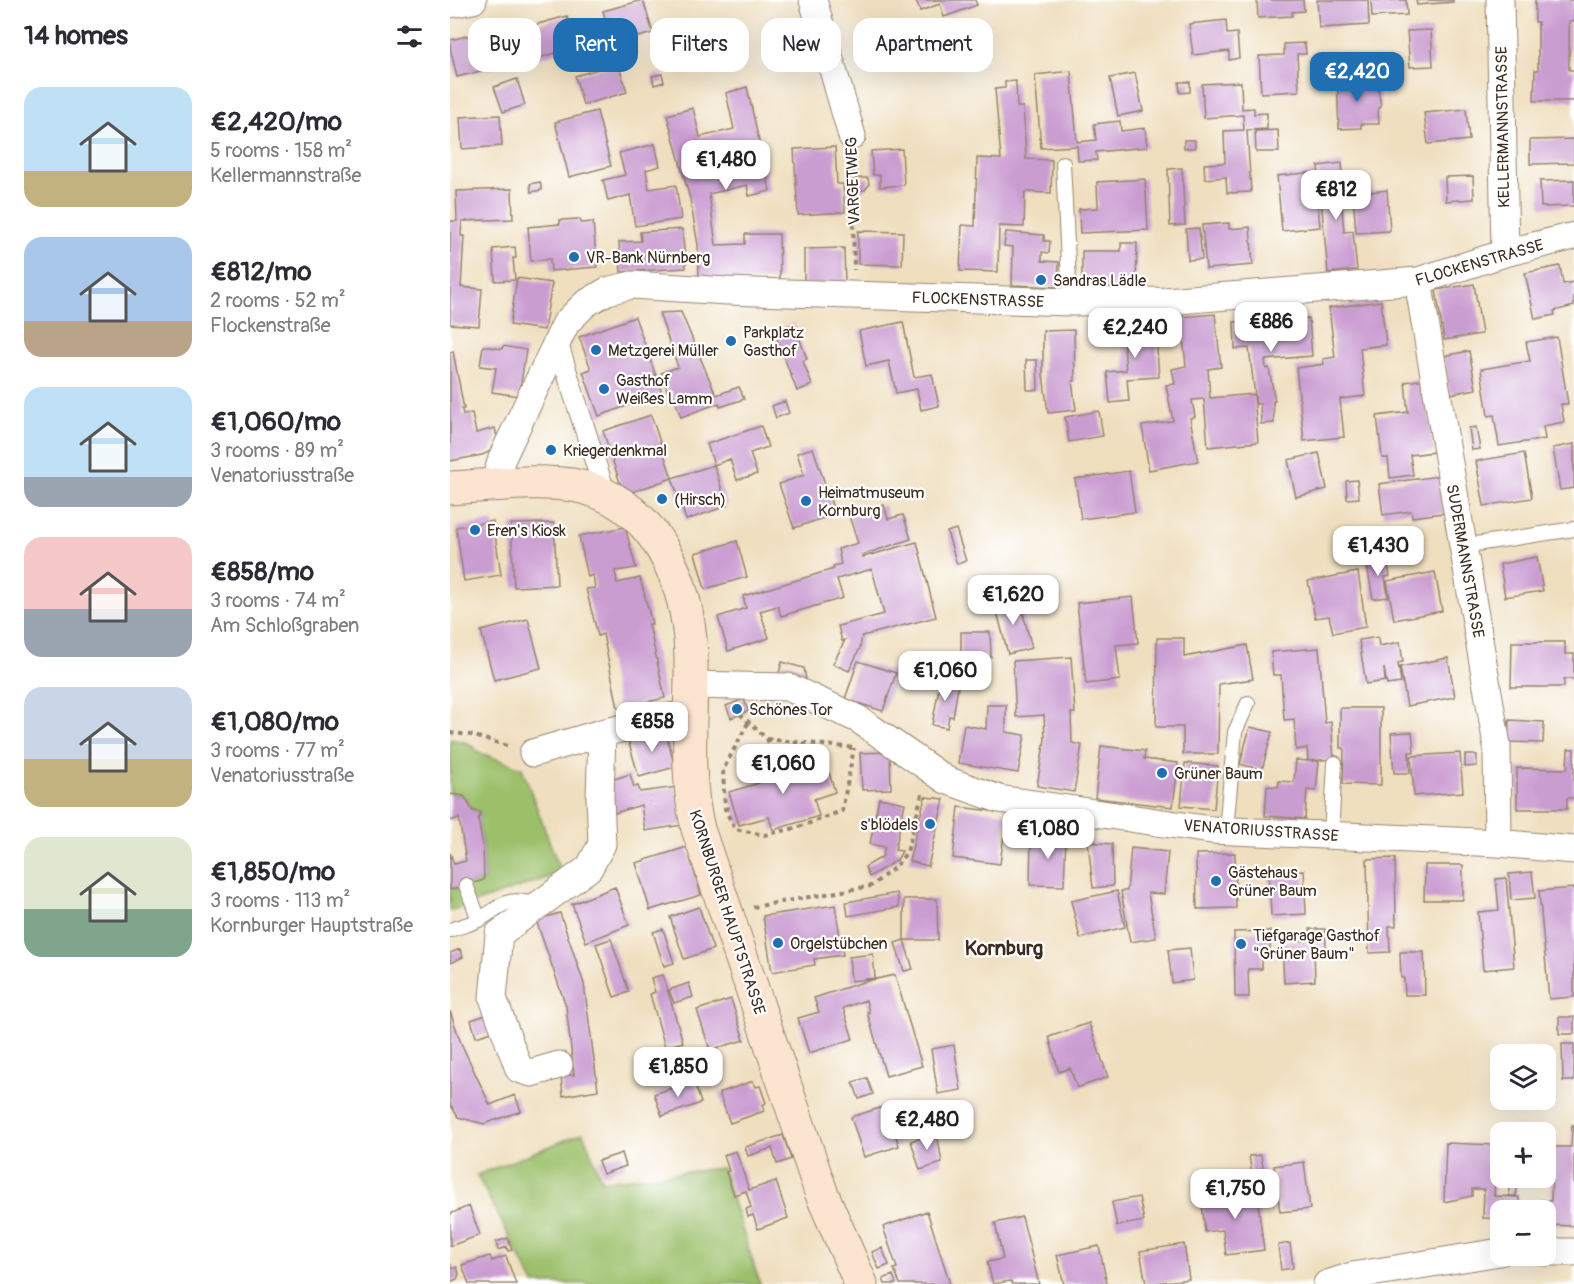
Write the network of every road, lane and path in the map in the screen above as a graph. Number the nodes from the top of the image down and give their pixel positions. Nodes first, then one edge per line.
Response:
1 (473, 0) edge
2 (813, 0) edge
3 (1500, 0) edge
4 (450, 4) edge
5 (852, 136) joint
6 (1063, 163) dead end
7 (1574, 236) edge
8 (1505, 253) junction
9 (1418, 281) junction
10 (854, 295) junction
11 (1070, 302) junction
12 (557, 341) junction
13 (494, 485) junction
14 (450, 488) edge
15 (605, 494) junction
16 (1574, 529) edge
17 (1463, 546) junction
18 (690, 699) junction
19 (1248, 703) dead end
20 (740, 714) dead end
21 (748, 723) junction
22 (450, 733) edge
23 (602, 733) junction
24 (767, 739) junction
25 (533, 753) joint
26 (780, 763) dead end
27 (1335, 764) dead end
28 (928, 768) junction
29 (734, 807) dead end
30 (725, 809) junction
31 (1226, 830) junction
32 (1331, 835) junction
33 (1498, 843) junction
34 (1574, 850) edge
35 (466, 885) dead end
36 (538, 904) junction
37 (726, 914) junction
38 (479, 920) junction
39 (450, 930) edge
40 (559, 1065) dead end
41 (1556, 1252) edge
42 (1574, 1252) edge
43 (1490, 1254) edge
44 (861, 1284) edge
45 (1327, 1284) edge

1 - 4 street
2 - 5 street, VARGETWEG
3 - 8 street, KELLERMANNSTRASSE
5 - 10 path, VARGETWEG
6 - 11 lane
7 - 8 street, FLOCKENSTRASSE
8 - 9 street, FLOCKENSTRASSE
9 - 11 street, FLOCKENSTRASSE
9 - 17 street, SUDERMANNSTRASSE
10 - 11 street, FLOCKENSTRASSE
10 - 12 street, FLOCKENSTRASSE
12 - 13 street, FLOCKENSTRASSE
12 - 15 street
13 - 14 main road, KORNBURGER HAUPTSTRASSE
13 - 15 main road, KORNBURGER HAUPTSTRASSE
15 - 18 main road, KORNBURGER HAUPTSTRASSE
16 - 17 lane
17 - 33 street, SUDERMANNSTRASSE
18 - 23 street, VENATORIUSSTRASSE
18 - 28 street, VENATORIUSSTRASSE
18 - 37 main road, KORNBURGER HAUPTSTRASSE
19 - 31 lane
20 - 21 path
21 - 24 path
21 - 30 path
22 - 25 path
23 - 25 street, VENATORIUSSTRASSE
23 - 36 street
24 - 26 path
24 - 30 path
27 - 32 lane
28 - 31 street, VENATORIUSSTRASSE
28 - 37 path
29 - 30 path
31 - 32 street, VENATORIUSSTRASSE
32 - 33 street, VENATORIUSSTRASSE
33 - 34 street, VENATORIUSSTRASSE
35 - 38 lane
36 - 38 lane
36 - 40 street
37 - 44 main road, KORNBURGER HAUPTSTRASSE
38 - 39 lane
41 - 42 street
43 - 45 street

